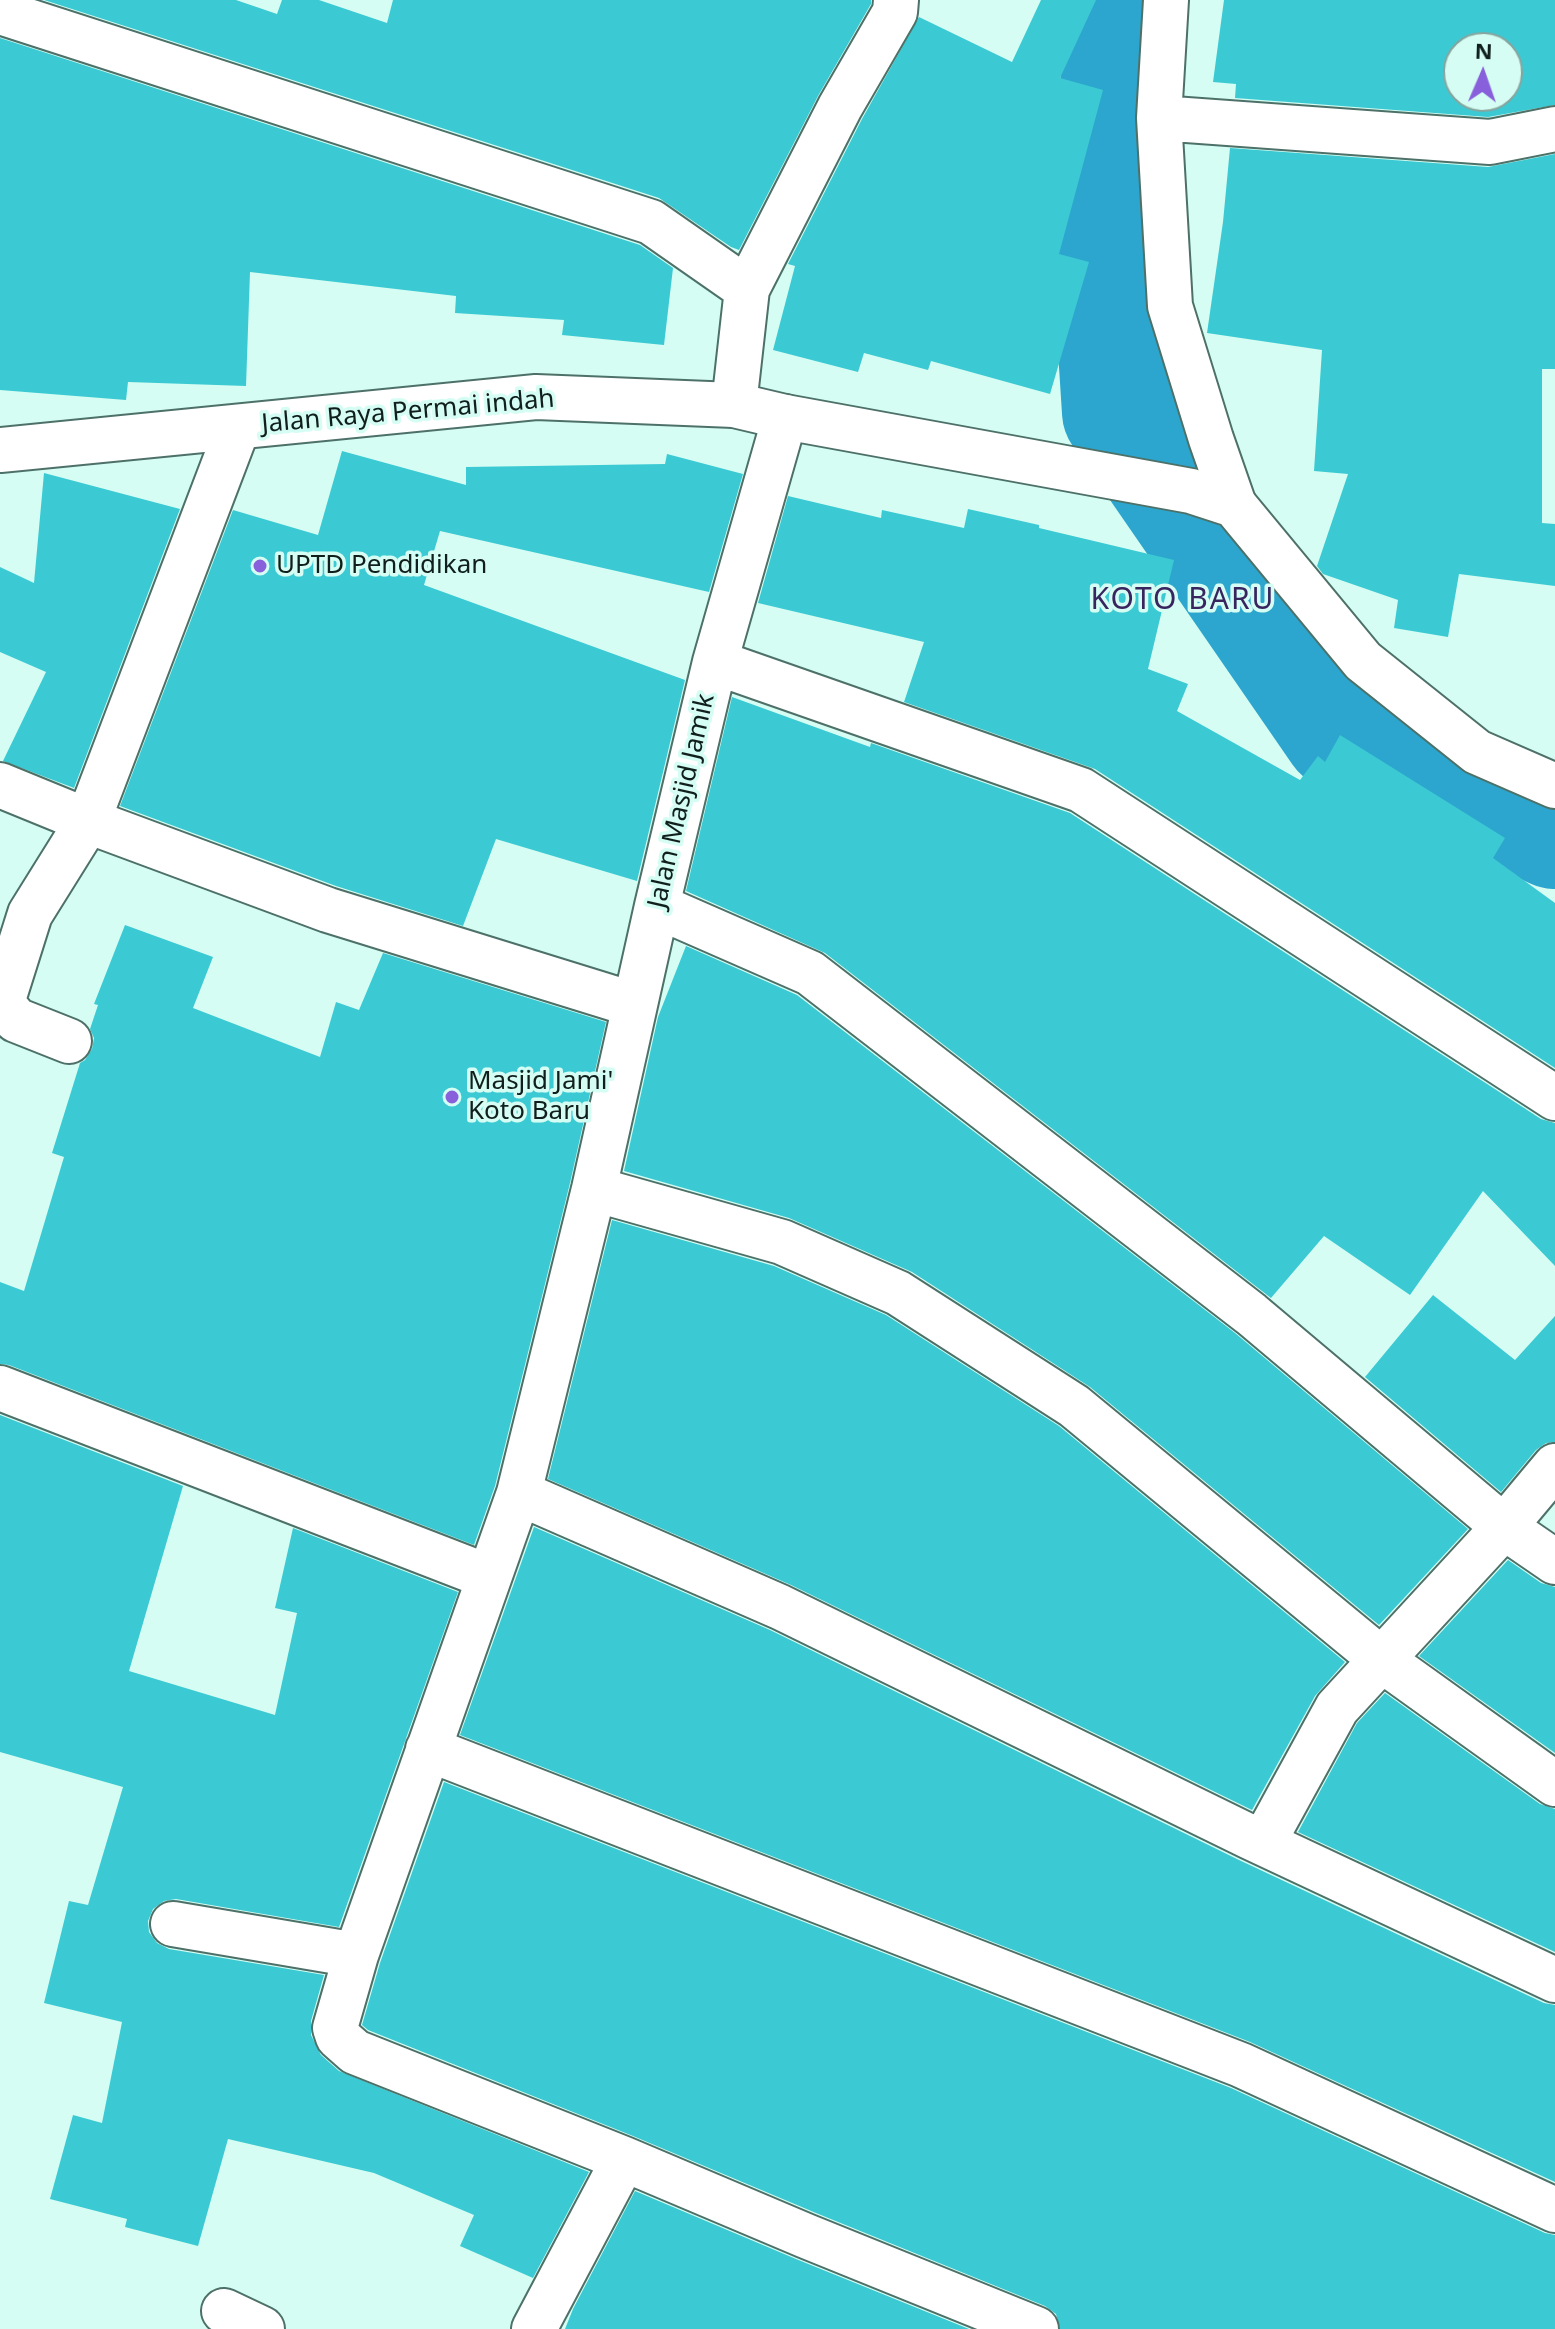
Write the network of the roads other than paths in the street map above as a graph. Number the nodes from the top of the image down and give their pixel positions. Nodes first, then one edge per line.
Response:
1 (896, 0) edge
2 (1166, 0) edge
3 (0, 12) edge
4 (1159, 118) junction
5 (1555, 129) edge
6 (747, 289) junction
7 (734, 405) junction
8 (785, 417) junction
9 (238, 427) junction
10 (0, 450) edge
11 (1234, 505) junction
12 (715, 662) junction
13 (0, 785) edge
14 (1555, 786) edge
15 (88, 821) junction
16 (657, 906) junction
17 (635, 1005) junction
18 (69, 1041) dead end
19 (1555, 1098) edge
20 (594, 1189) junction
21 (0, 1388) edge
22 (1555, 1466) edge
23 (519, 1493) junction
24 (1504, 1527) junction
25 (1555, 1562) edge
26 (489, 1577) junction
27 (1382, 1660) junction
28 (428, 1749) junction
29 (1555, 1784) edge
30 (1263, 1843) junction
31 (173, 1924) dead end
32 (356, 1955) junction
33 (1555, 1980) edge
34 (624, 2159) junction
35 (1555, 2210) edge
36 (534, 2329) edge
37 (1036, 2329) edge

1 - 6 street
2 - 4 street
3 - 6 street
4 - 5 street
4 - 11 street
6 - 7 street
7 - 8 street, Jalan Raya Permai indah
7 - 9 street, Jalan Raya Permai indah
8 - 11 street, Jalan Raya Permai indah
8 - 12 street, Jalan Masjid Jamik
9 - 10 street, Jalan Raya Permai indah
9 - 15 street
11 - 14 street
12 - 16 street, Jalan Masjid Jamik
12 - 19 street
13 - 15 street
15 - 17 street
15 - 18 street
16 - 17 street, Jalan Masjid Jamik
16 - 24 street
17 - 20 street, Jalan Masjid Jamik
20 - 23 street, Jalan Masjid Jamik
20 - 27 street
21 - 26 street
22 - 24 street
23 - 26 street, Jalan Masjid Jamik
23 - 30 street
24 - 25 street
24 - 27 street
26 - 28 street, Jalan Masjid Jamik
27 - 29 street
27 - 30 street
28 - 32 street, Jalan Masjid Jamik
28 - 35 street
30 - 33 street
31 - 32 street
32 - 34 street, Jalan Masjid Jamik
34 - 36 street
34 - 37 street

